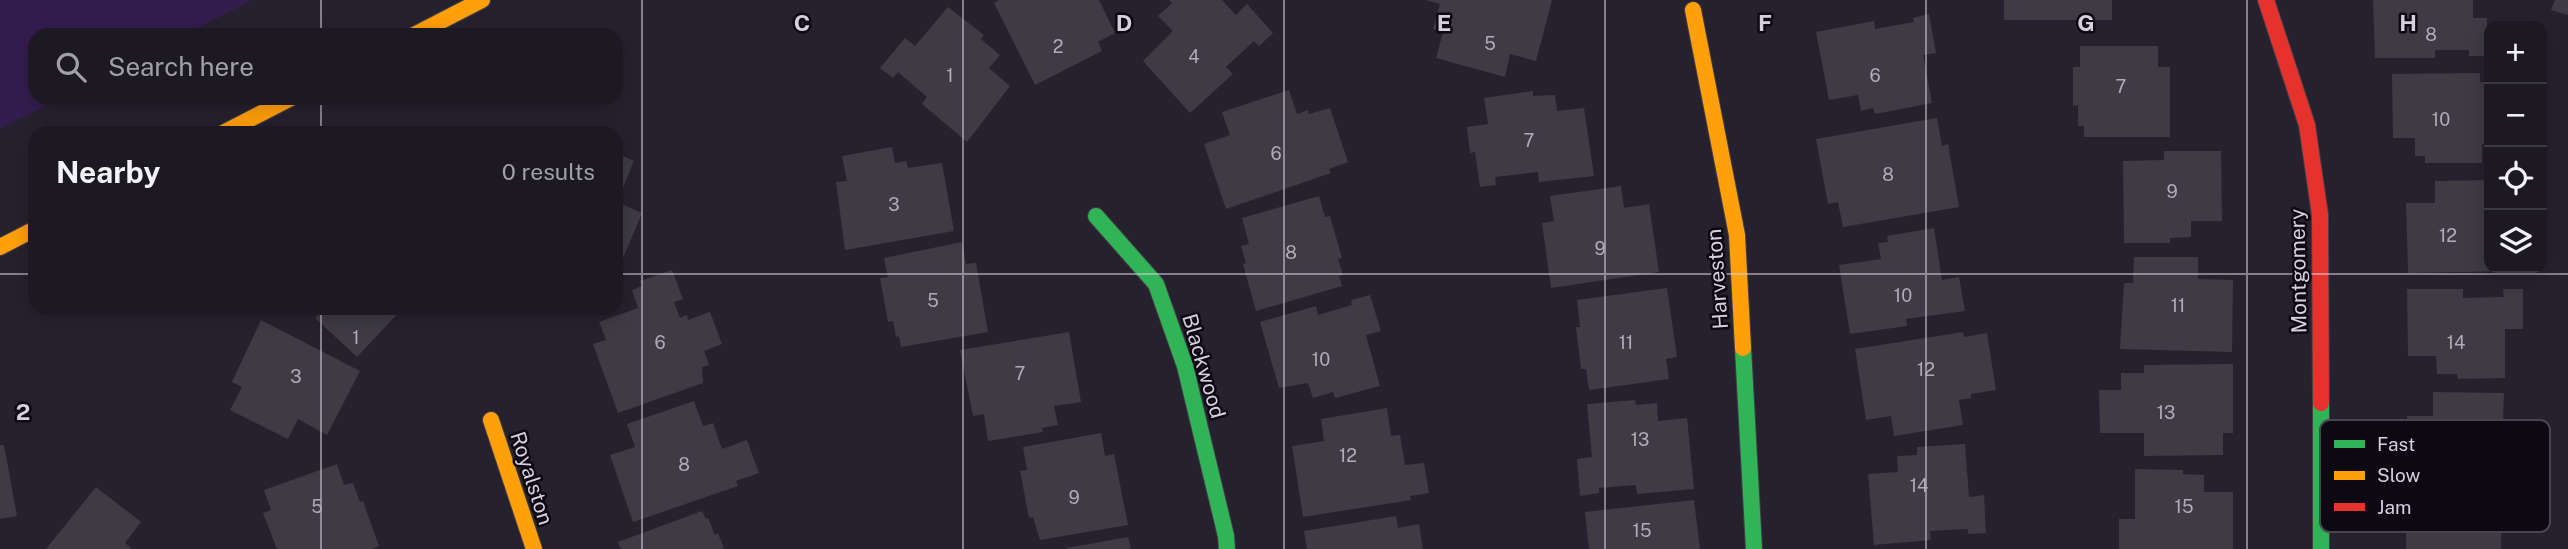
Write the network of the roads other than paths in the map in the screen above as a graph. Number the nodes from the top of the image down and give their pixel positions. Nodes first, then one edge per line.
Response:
1 (482, 0) edge
2 (2266, 0) edge
3 (1693, 10) dead end
4 (428, 28) edge
5 (277, 105) edge
6 (237, 126) edge
7 (1096, 216) dead end
8 (28, 233) edge
9 (0, 247) edge
10 (491, 420) dead end
11 (2321, 420) edge
12 (534, 549) edge
13 (1227, 549) edge
14 (1754, 549) edge

1 - 4 street
2 - 11 street, Montgomery
3 - 14 street, Harveston
5 - 6 street
7 - 13 street, Blackwood
8 - 9 street
10 - 12 street, Royalston

